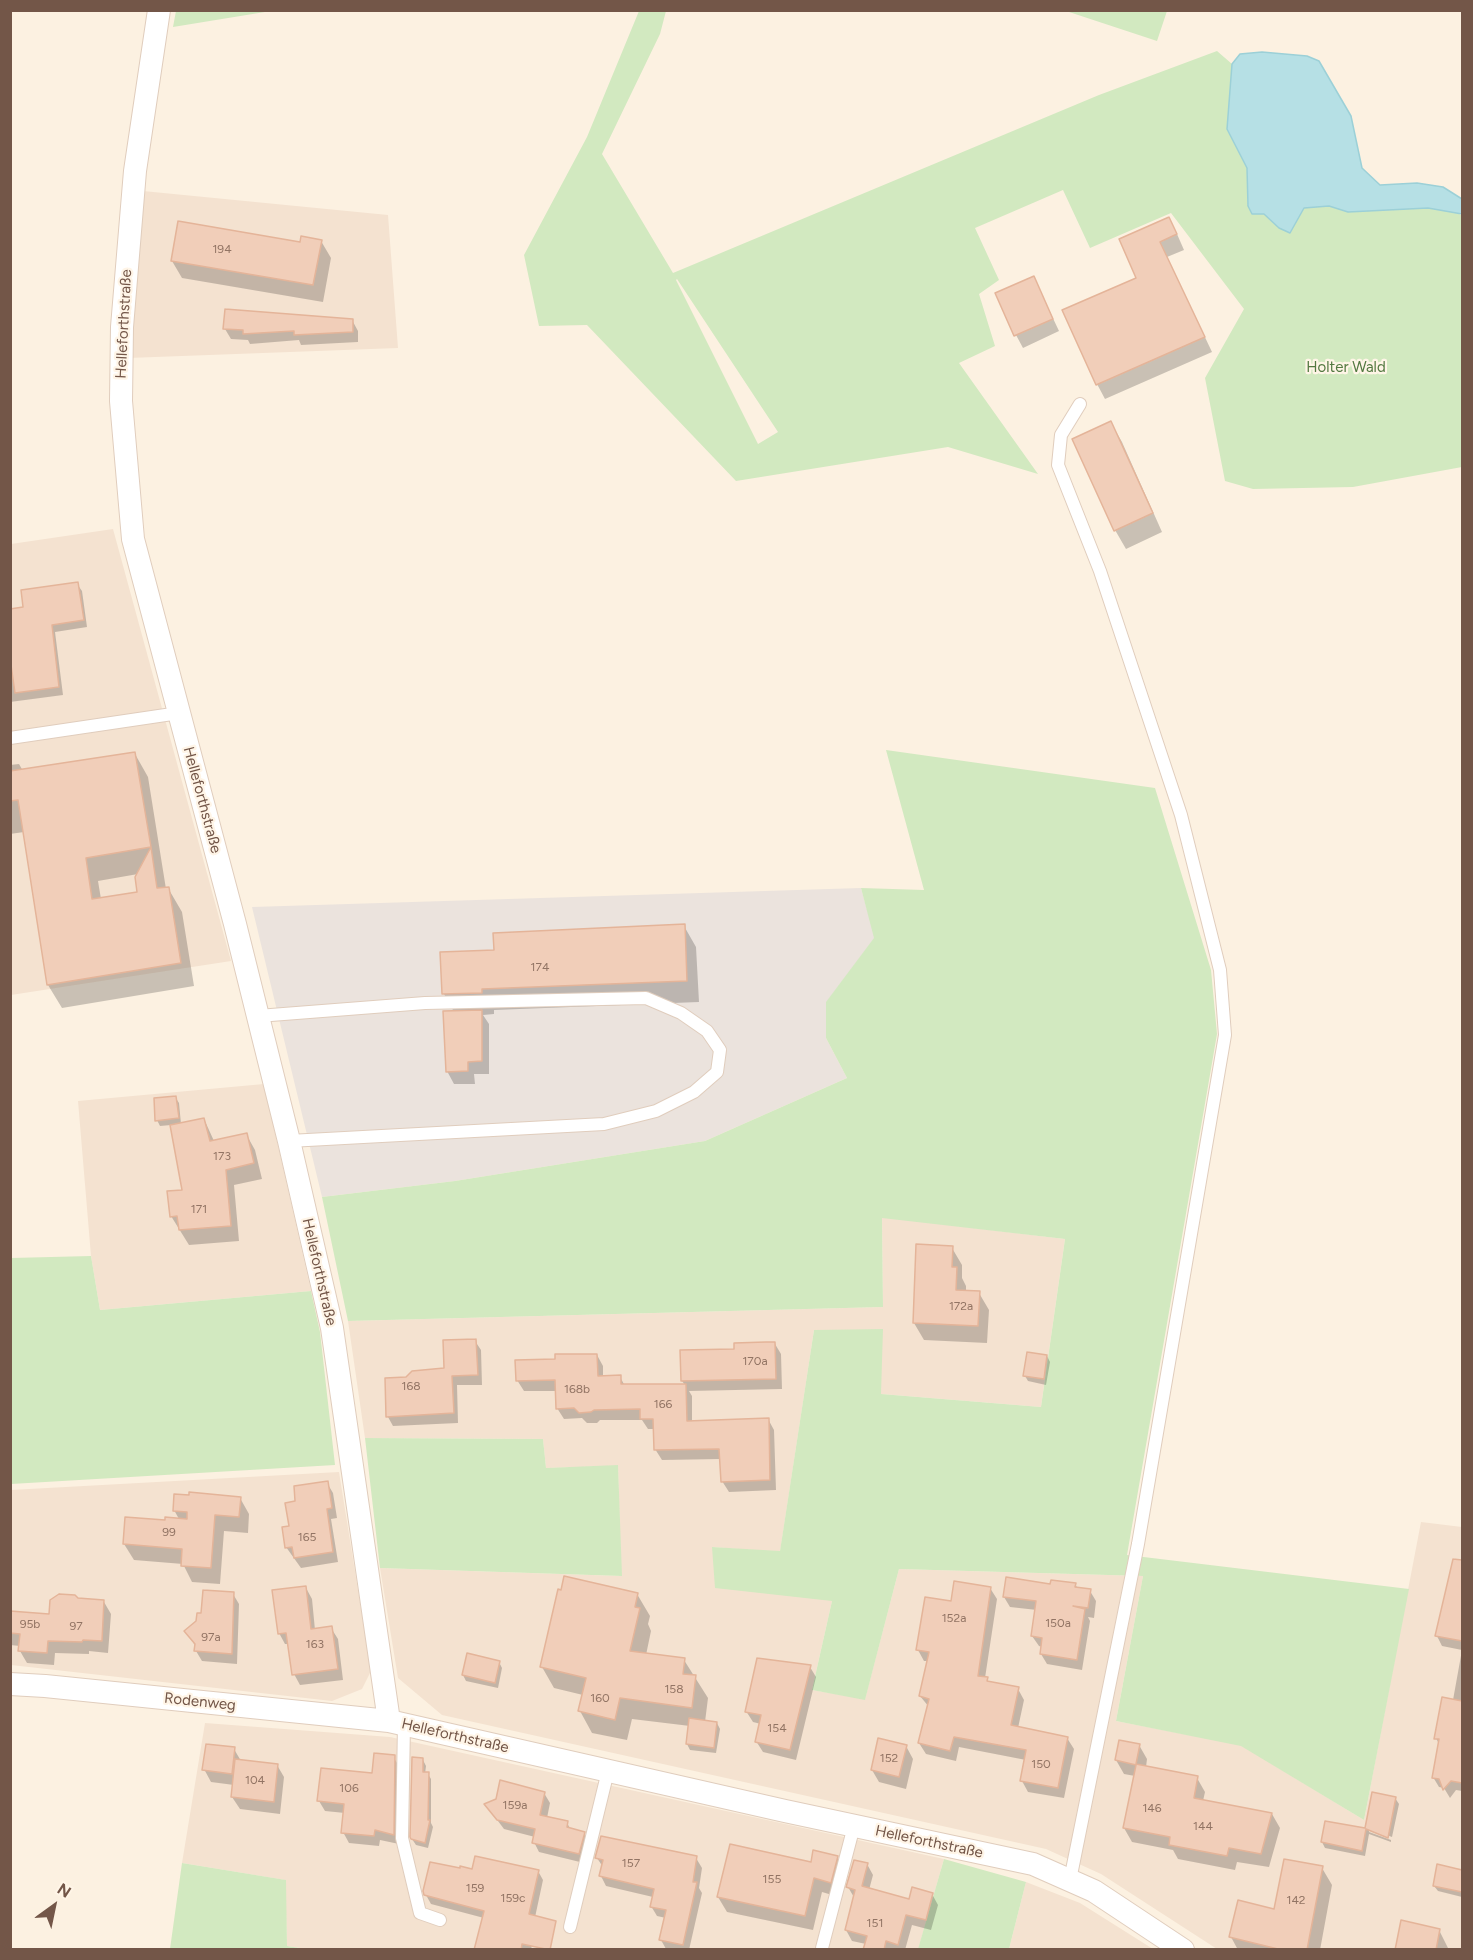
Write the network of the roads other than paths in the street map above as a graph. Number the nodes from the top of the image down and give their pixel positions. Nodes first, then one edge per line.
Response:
1 (159, 10) edge
2 (1080, 404) dead end
3 (179, 713) junction
4 (10, 738) edge
5 (258, 1016) junction
6 (289, 1141) junction
7 (10, 1684) edge
8 (397, 1723) junction
9 (608, 1771) junction
10 (854, 1826) junction
11 (1070, 1880) junction
12 (440, 1920) dead end
13 (570, 1927) dead end
14 (822, 1948) edge
15 (1183, 1950) edge

1 - 3 street, Helleforthstraße
2 - 11 lane
3 - 4 lane
3 - 5 street, Helleforthstraße
5 - 6 street, Helleforthstraße
5 - 6 lane
6 - 8 street, Helleforthstraße
7 - 8 street, Rodenweg
8 - 9 street, Helleforthstraße
8 - 12 lane
9 - 10 street, Helleforthstraße
9 - 13 lane
10 - 11 street, Helleforthstraße
10 - 14 lane
11 - 15 street, Helleforthstraße

